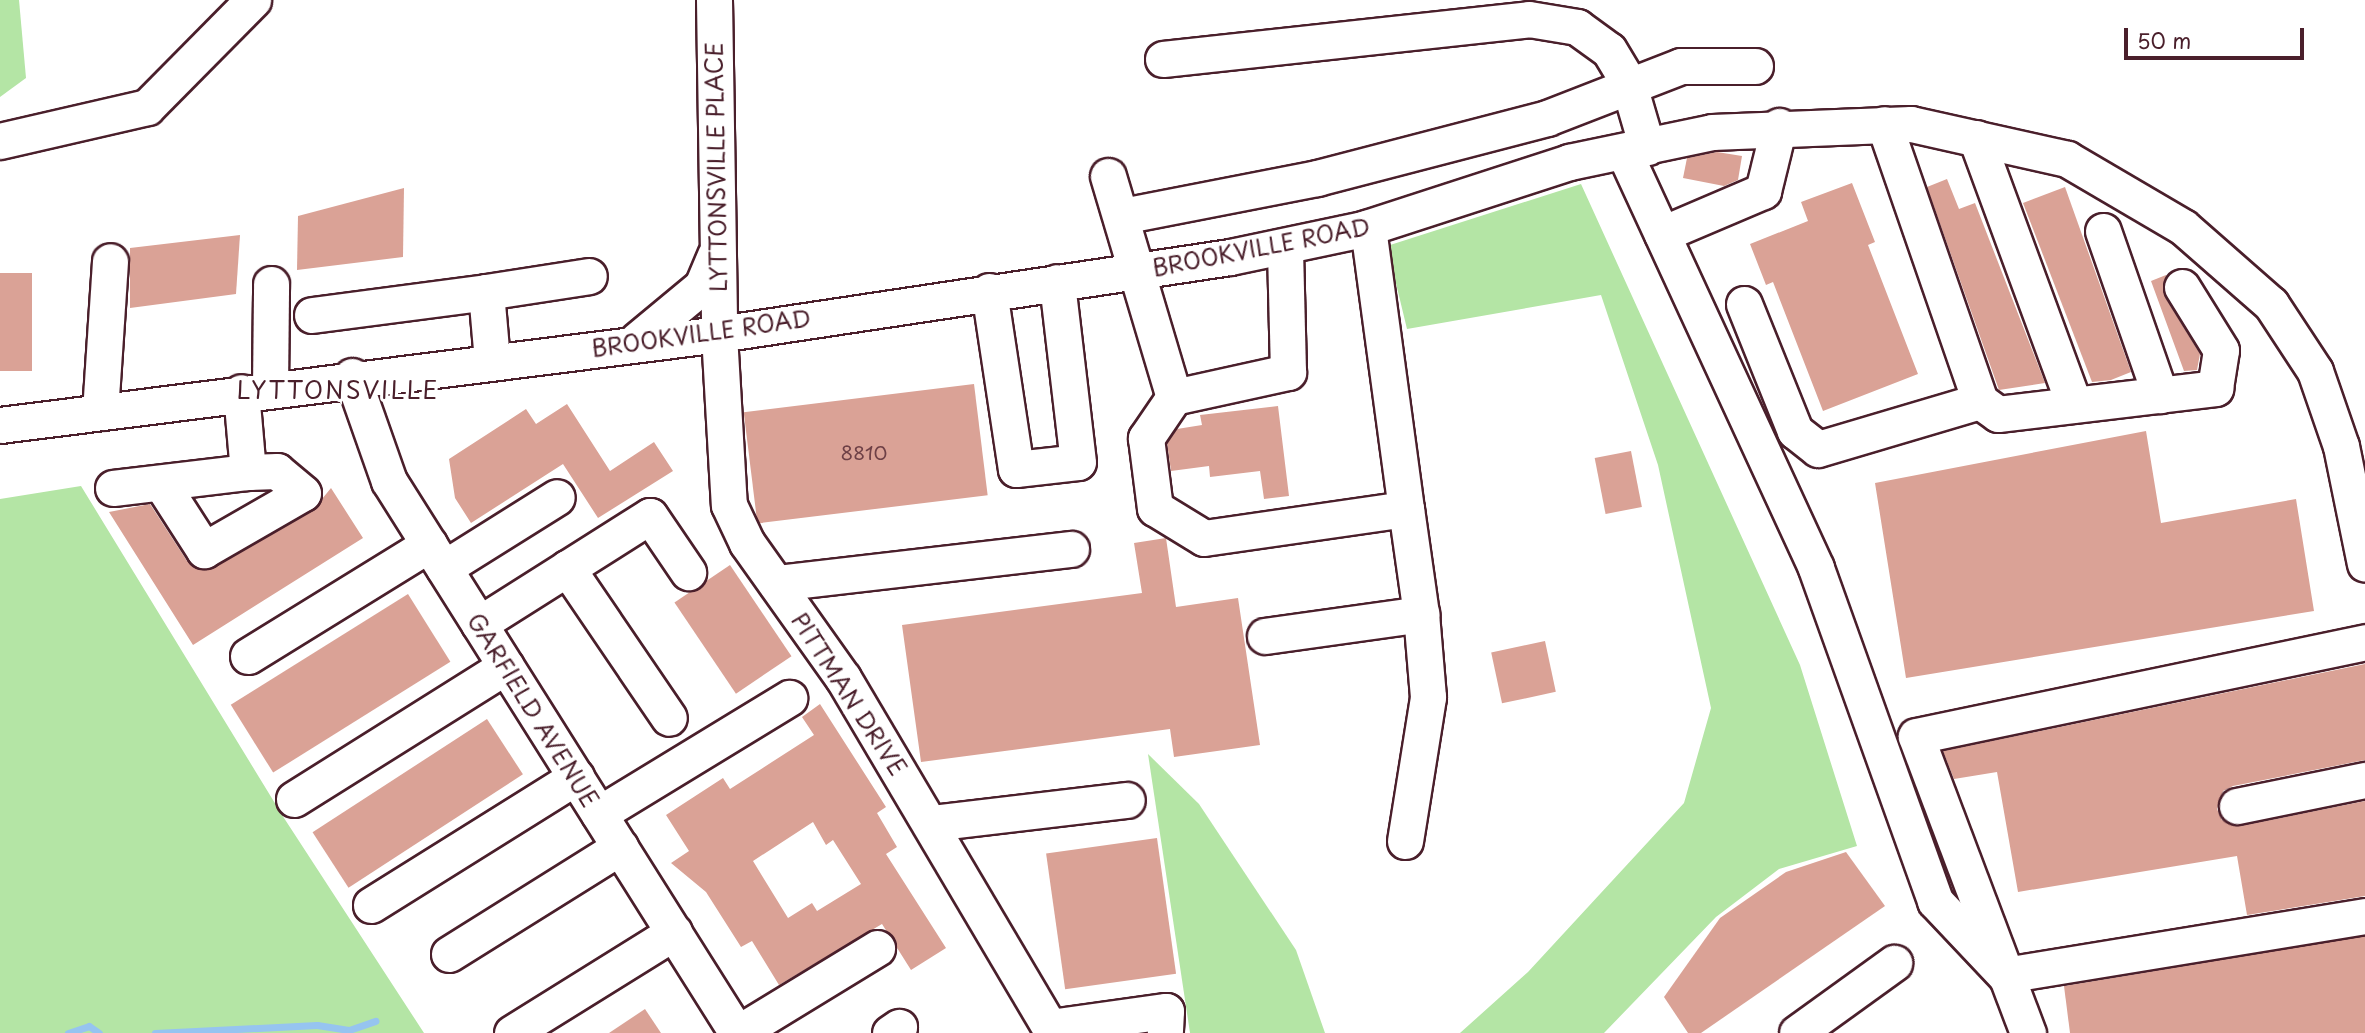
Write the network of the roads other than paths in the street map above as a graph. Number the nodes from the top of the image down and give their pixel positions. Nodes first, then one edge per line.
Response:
1 (253, 0) edge
2 (714, 0) edge
3 (1163, 59) dead end
4 (1755, 66) dead end
5 (1628, 82) junction
6 (1884, 124) junction
7 (1779, 126) junction
8 (1976, 138) junction
9 (0, 141) edge
10 (1635, 149) junction
11 (1108, 176) dead end
12 (1122, 216) junction
13 (1367, 228) junction
14 (2103, 231) dead end
15 (1662, 234) junction
16 (1285, 247) junction
17 (717, 248) junction
18 (110, 261) dead end
19 (1140, 270) junction
20 (589, 276) dead end
21 (1057, 282) junction
22 (271, 284) dead end
23 (2182, 287) dead end
24 (989, 291) junction
25 (486, 292) junction
26 (1744, 304) dead end
27 (312, 315) dead end
28 (719, 334) junction
29 (632, 343) junction
30 (492, 359) junction
31 (352, 376) junction
32 (256, 390) junction
33 (2160, 395) junction
34 (1174, 397) junction
35 (1980, 401) junction
36 (2074, 405) junction
37 (100, 412) junction
38 (0, 425) edge
39 (248, 472) junction
40 (161, 483) junction
41 (113, 488) dead end
42 (557, 497) dead end
43 (1406, 509) junction
44 (1071, 550) dead end
45 (436, 556) junction
46 (2364, 556) edge
47 (567, 568) junction
48 (688, 572) dead end
49 (776, 583) junction
50 (1421, 614) junction
51 (479, 624) junction
52 (1265, 636) dead end
53 (2365, 642) edge
54 (248, 656) dead end
55 (506, 666) junction
56 (789, 698) dead end
57 (669, 718) dead end
58 (576, 777) junction
59 (2365, 780) edge
60 (294, 799) dead end
61 (1127, 800) dead end
62 (2237, 806) dead end
63 (599, 814) junction
64 (931, 823) junction
65 (1405, 841) dead end
66 (620, 847) junction
67 (372, 905) dead end
68 (2365, 916) edge
69 (674, 932) junction
70 (877, 948) dead end
71 (449, 954) dead end
72 (1894, 963) dead end
73 (2005, 975) junction
74 (1052, 1030) edge
75 (512, 1033) edge
76 (738, 1033) edge
77 (1165, 1033) edge
78 (1797, 1033) edge
79 (2028, 1033) edge

1 - 9 street
2 - 17 street, LYTTONSVILLE PLACE
3 - 5 street
4 - 5 street
5 - 10 street
5 - 12 street
6 - 7 street, BROOKVILLE ROAD
6 - 8 street, BROOKVILLE ROAD
6 - 35 street
7 - 10 street, BROOKVILLE ROAD
7 - 15 street
8 - 36 street
8 - 46 street, BROOKVILLE ROAD
10 - 13 street, BROOKVILLE ROAD
10 - 15 street
11 - 12 street
12 - 19 street
13 - 16 street, BROOKVILLE ROAD
13 - 43 street
14 - 33 street
15 - 73 street
16 - 19 street, BROOKVILLE ROAD
16 - 34 street
17 - 28 street, LYTTONSVILLE PLACE
17 - 29 street
18 - 37 street
19 - 21 street, BROOKVILLE ROAD
19 - 34 street
20 - 25 street
21 - 24 street, BROOKVILLE ROAD
21 - 24 street
22 - 32 street
23 - 33 street
24 - 28 street, BROOKVILLE ROAD
25 - 27 street
25 - 30 street
26 - 35 street
28 - 29 street, BROOKVILLE ROAD
28 - 49 street, PITTMAN DRIVE
29 - 30 street, BROOKVILLE ROAD
30 - 31 street, BROOKVILLE ROAD
31 - 32 street, BROOKVILLE ROAD
31 - 45 street, GARFIELD AVENUE
32 - 37 street, BROOKVILLE ROAD
32 - 39 street
33 - 36 street
34 - 43 street
35 - 36 street
37 - 38 street, BROOKVILLE ROAD
39 - 40 street
39 - 40 street
40 - 41 street
42 - 45 street
43 - 50 street
44 - 49 street
45 - 51 street, GARFIELD AVENUE
45 - 54 street
47 - 48 street
47 - 51 street
47 - 57 street
49 - 64 street, PITTMAN DRIVE
50 - 52 street
50 - 65 street
51 - 55 street, GARFIELD AVENUE
53 - 73 street
55 - 58 street, GARFIELD AVENUE
55 - 60 street
56 - 63 street
58 - 63 street, GARFIELD AVENUE
58 - 67 street
59 - 62 street
61 - 64 street
63 - 66 street, GARFIELD AVENUE
64 - 74 street, PITTMAN DRIVE
66 - 69 street, GARFIELD AVENUE
66 - 71 street
68 - 73 street
69 - 75 street
69 - 76 street, GARFIELD AVENUE
70 - 76 street
72 - 78 street
73 - 79 street
74 - 77 street

